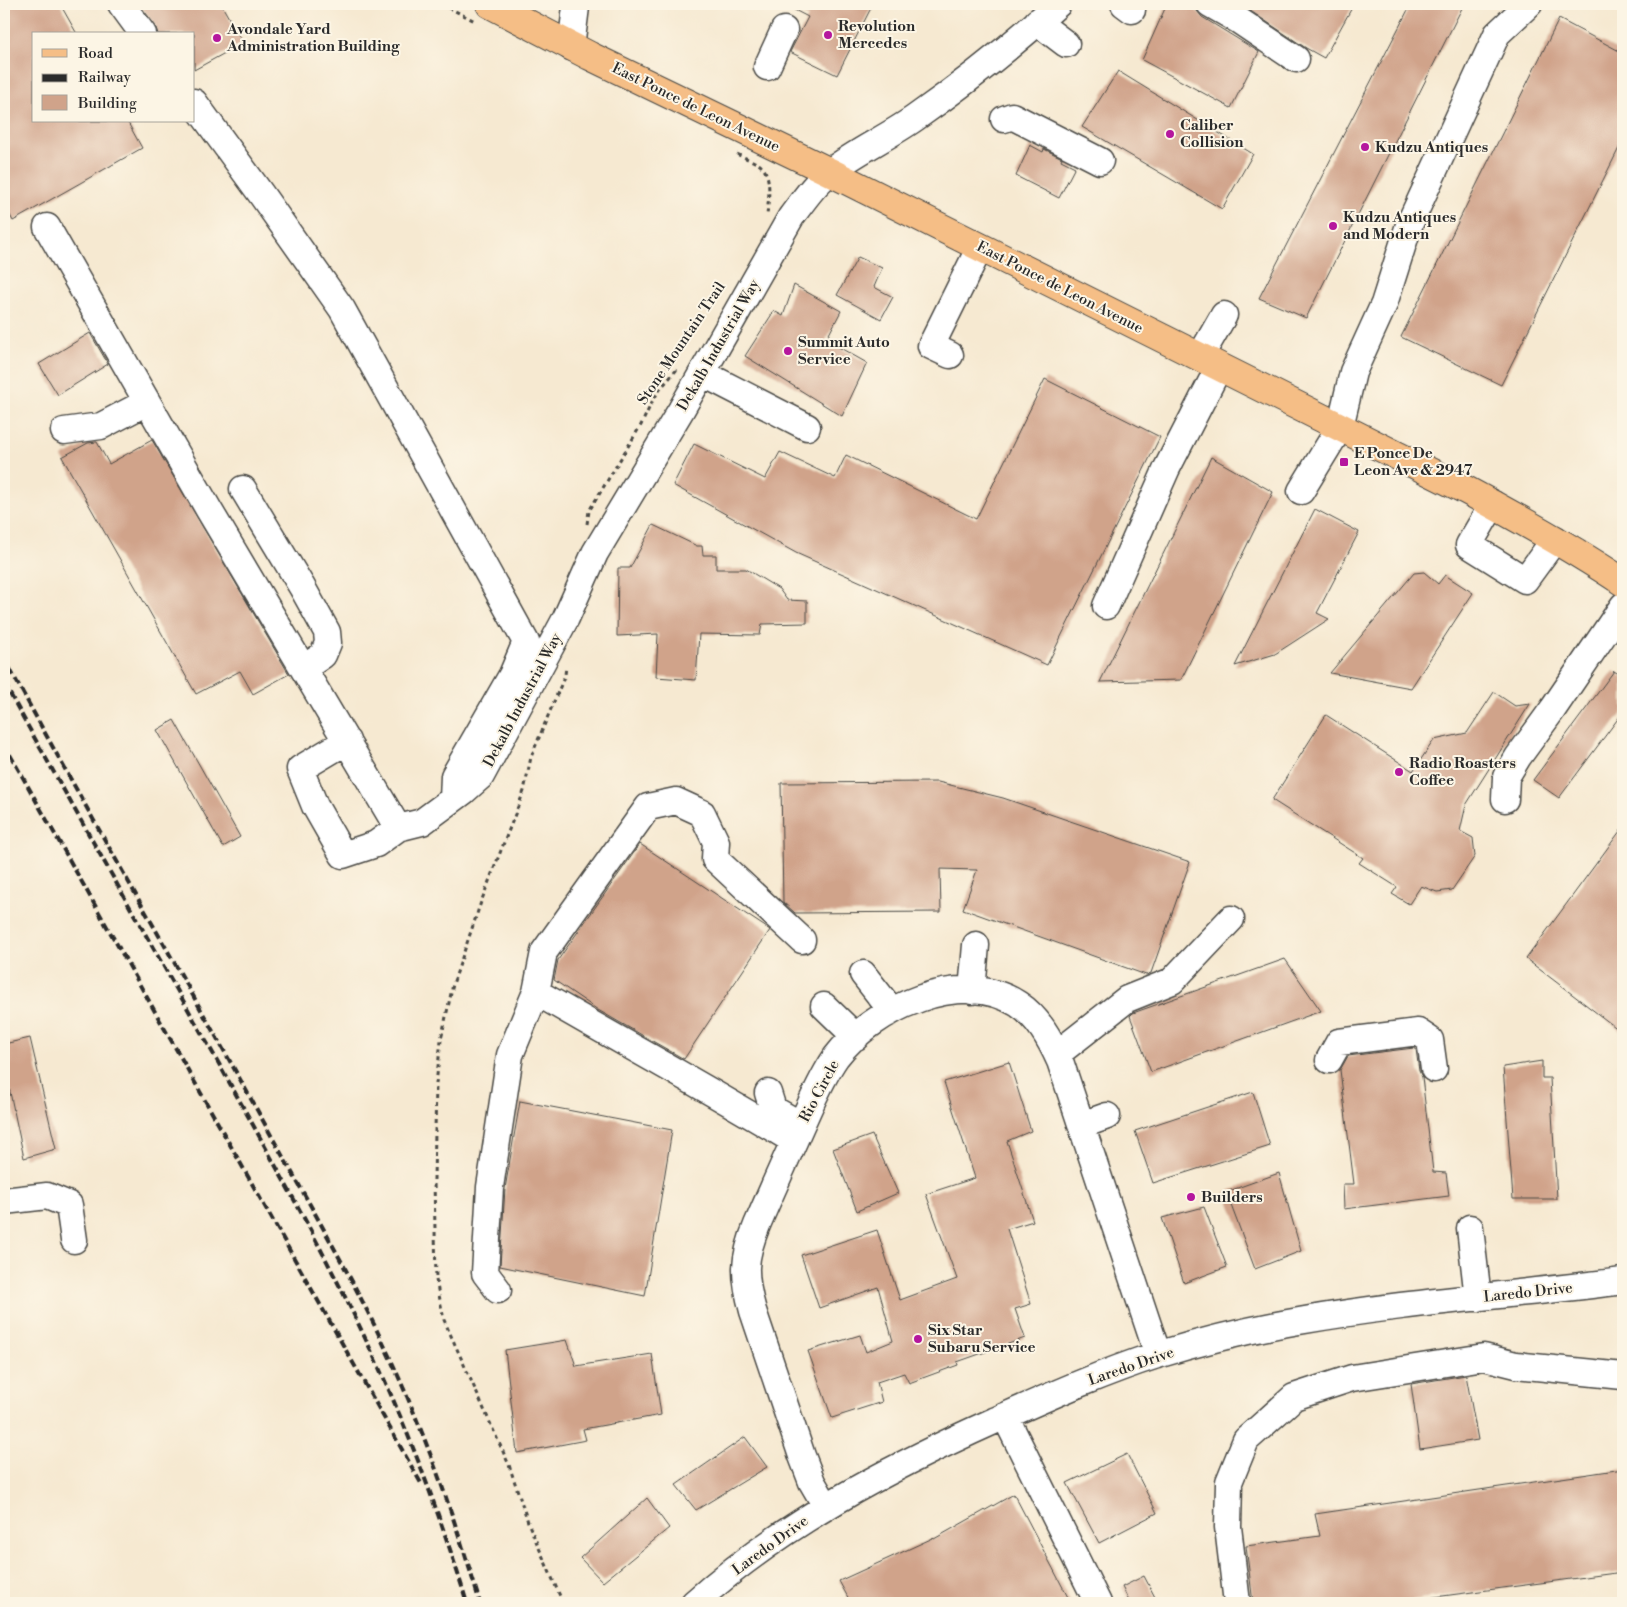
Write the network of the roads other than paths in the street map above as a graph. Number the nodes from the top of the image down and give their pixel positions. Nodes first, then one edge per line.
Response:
1 (121, 4) edge
2 (1058, 4) edge
3 (1210, 4) edge
4 (1529, 4) edge
5 (576, 7) dead end
6 (483, 12) edge
7 (1037, 22) junction
8 (784, 30) dead end
9 (142, 32) edge
10 (1066, 44) dead end
11 (571, 46) junction
12 (1296, 59) dead end
13 (767, 67) dead end
14 (195, 103) edge
15 (1004, 118) dead end
16 (1100, 161) dead end
17 (830, 172) junction
18 (47, 227) dead end
19 (980, 247) junction
20 (1224, 315) dead end
21 (950, 355) dead end
22 (1209, 362) junction
23 (693, 368) junction
24 (147, 402) junction
25 (807, 427) dead end
26 (1340, 427) junction
27 (64, 431) dead end
28 (243, 489) dead end
29 (1301, 491) dead end
30 (1493, 504) junction
31 (1554, 539) junction
32 (1623, 582) edge
33 (1106, 606) dead end
34 (1623, 606) edge
35 (304, 668) junction
36 (347, 741) junction
37 (453, 799) junction
38 (1505, 799) dead end
39 (398, 828) junction
40 (1231, 919) dead end
41 (802, 940) dead end
42 (976, 944) dead end
43 (862, 974) dead end
44 (972, 990) junction
45 (536, 992) junction
46 (824, 1006) dead end
47 (892, 1011) junction
48 (856, 1036) junction
49 (1057, 1054) junction
50 (1330, 1060) dead end
51 (1434, 1068) dead end
52 (768, 1093) dead end
53 (1107, 1116) dead end
54 (1082, 1125) junction
55 (798, 1133) junction
56 (4, 1201) edge
57 (1470, 1228) dead end
58 (74, 1240) dead end
59 (1623, 1281) edge
60 (498, 1290) dead end
61 (1478, 1298) junction
62 (1158, 1355) junction
63 (1623, 1376) edge
64 (1005, 1416) junction
65 (826, 1506) junction
66 (694, 1603) edge
67 (1098, 1603) edge
68 (1237, 1603) edge

1 - 9 street
2 - 7 street, Dekalb Industrial Way
3 - 12 street
4 - 26 street
5 - 11 street
6 - 11 main road, East Ponce de Leon Avenue
7 - 10 street
7 - 17 street, Dekalb Industrial Way
8 - 13 street
11 - 17 main road, East Ponce de Leon Avenue
14 - 37 street
15 - 16 street
17 - 19 main road, East Ponce de Leon Avenue
17 - 23 street, Dekalb Industrial Way
18 - 24 street
19 - 21 street
19 - 22 main road, East Ponce de Leon Avenue
20 - 22 street
22 - 26 main road, East Ponce de Leon Avenue
22 - 33 street
23 - 25 street
23 - 37 street, Dekalb Industrial Way
24 - 27 street
24 - 35 street
26 - 29 street
26 - 30 main road, East Ponce de Leon Avenue
28 - 35 street
30 - 31 main road, East Ponce de Leon Avenue
30 - 31 street
31 - 32 main road, East Ponce de Leon Avenue
34 - 38 street
35 - 36 street
36 - 39 street
36 - 39 street
37 - 39 street
40 - 49 street
41 - 45 street
42 - 44 street
43 - 47 street
44 - 47 street, Rio Circle
44 - 49 street, Rio Circle
45 - 55 street
45 - 60 street
46 - 48 street
47 - 48 street, Rio Circle
48 - 55 street, Rio Circle
49 - 54 street, Rio Circle
50 - 51 street
52 - 55 street
53 - 54 street
54 - 62 street, Rio Circle
55 - 65 street, Rio Circle
56 - 58 street
57 - 61 street
59 - 61 street, Laredo Drive
61 - 62 street, Laredo Drive
62 - 64 street, Laredo Drive
63 - 68 street
64 - 65 street, Laredo Drive
64 - 67 street
65 - 66 street, Laredo Drive

